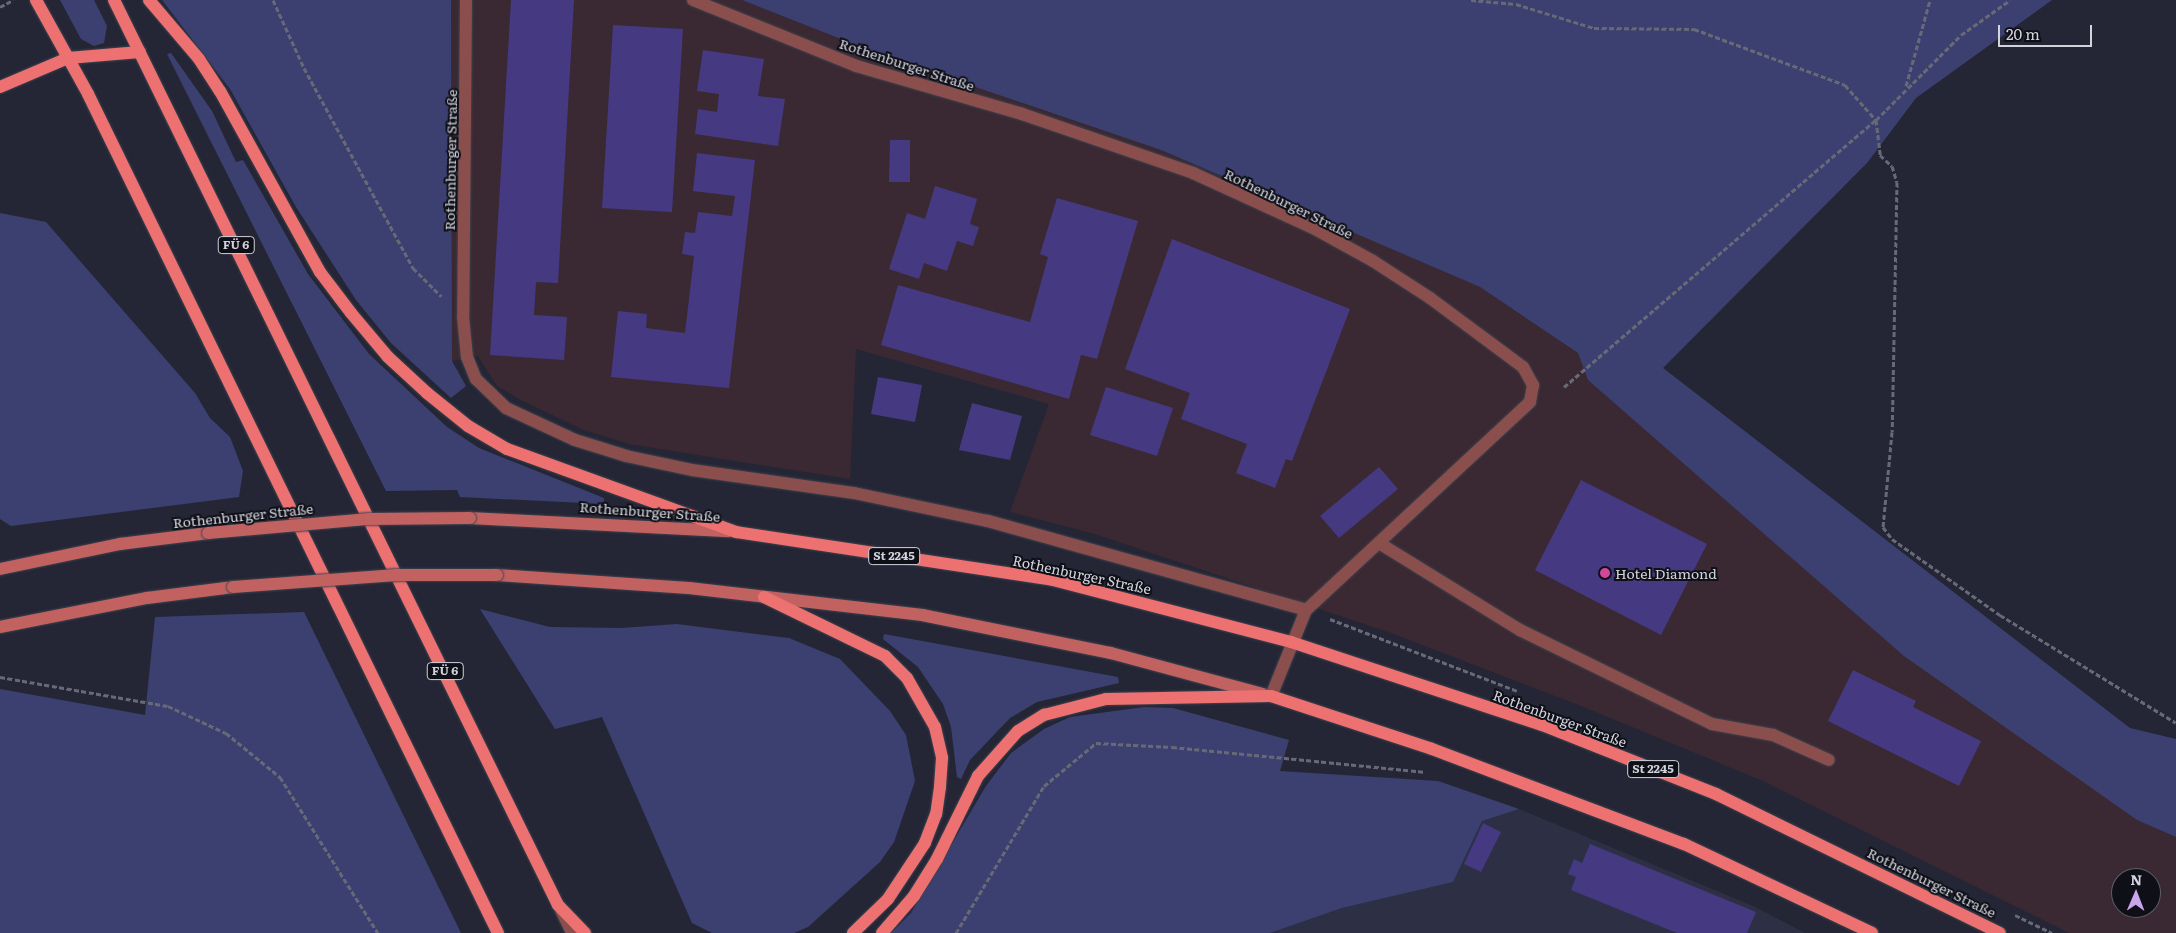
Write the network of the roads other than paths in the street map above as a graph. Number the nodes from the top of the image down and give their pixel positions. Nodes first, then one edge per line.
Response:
1 (36, 0) edge
2 (114, 0) edge
3 (149, 0) edge
4 (466, 0) edge
5 (693, 0) edge
6 (140, 52) junction
7 (68, 58) junction
8 (0, 87) edge
9 (736, 532) junction
10 (1379, 543) junction
11 (0, 569) edge
12 (764, 597) junction
13 (1306, 610) junction
14 (0, 627) edge
15 (1291, 642) junction
16 (1271, 696) junction
17 (1829, 760) dead end
18 (558, 904) junction
19 (498, 933) edge
20 (572, 933) edge
21 (585, 933) edge
22 (853, 933) edge
23 (882, 933) edge
24 (1872, 933) edge
25 (2000, 933) edge

1 - 7 main road
2 - 6 main road, FÜ 6
3 - 9 main road
4 - 13 street, Rothenburger Straße
5 - 10 street, Rothenburger Straße
6 - 7 main road
6 - 18 main road, FÜ 6
7 - 8 main road
7 - 19 main road
9 - 11 main road, Rothenburger Straße / St 2245, bridge
9 - 15 main road, Rothenburger Straße / St 2245
10 - 13 street, Rothenburger Straße
10 - 17 street
12 - 14 main road, bridge
12 - 16 main road
12 - 22 main road
13 - 15 street, Rothenburger Straße
15 - 16 street, Rothenburger Straße
15 - 25 main road, Rothenburger Straße / St 2245
16 - 23 main road
16 - 24 main road
18 - 20 street
18 - 21 main road

